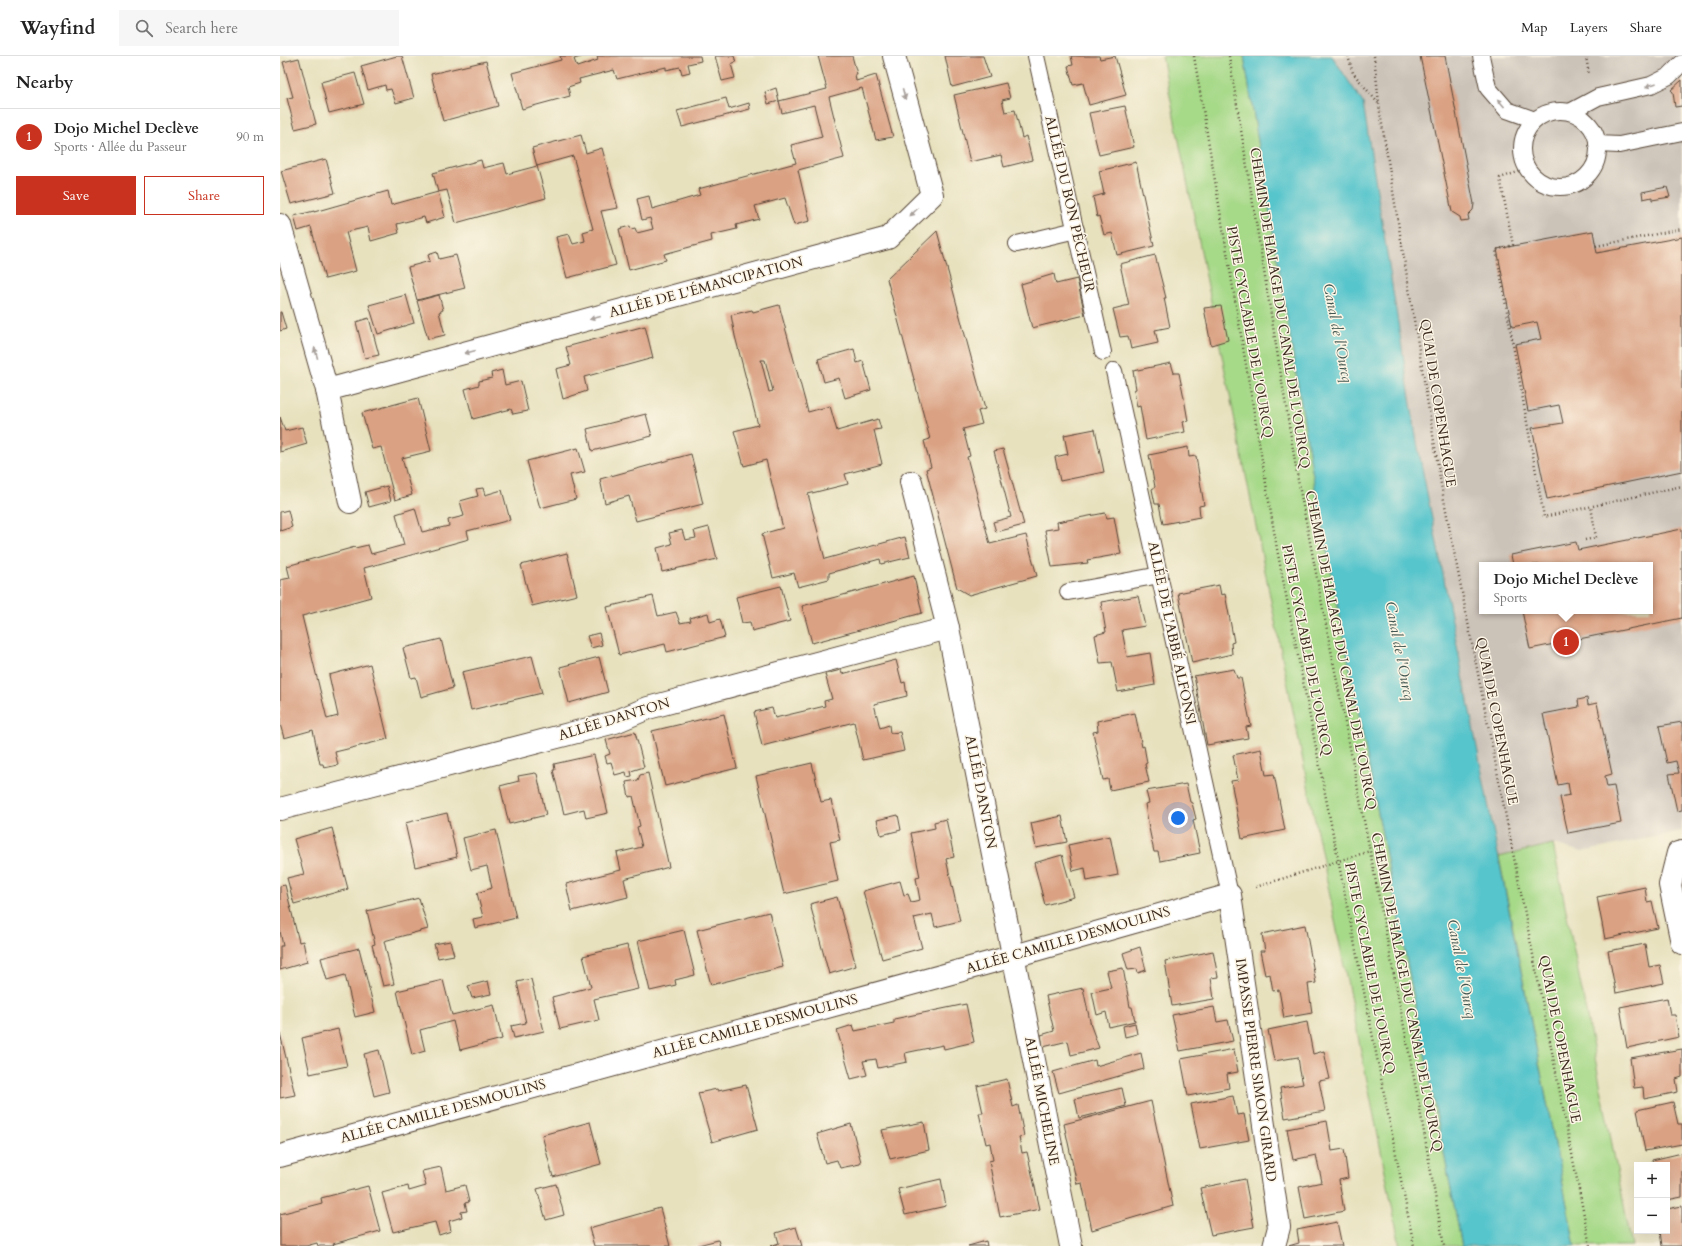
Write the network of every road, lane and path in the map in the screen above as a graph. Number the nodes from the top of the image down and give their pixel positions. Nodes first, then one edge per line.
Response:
1 (894, 56) edge
2 (1036, 56) edge
3 (1194, 56) edge
4 (1229, 56) edge
5 (1348, 56) edge
6 (1374, 56) edge
7 (1481, 56) edge
8 (1682, 63) edge
9 (1378, 103) junction
10 (1570, 112) junction
11 (1535, 120) junction
12 (1682, 132) edge
13 (1597, 144) junction
14 (1527, 169) junction
15 (280, 225) edge
16 (1682, 229) edge
17 (1076, 230) junction
18 (1017, 244) dead end
19 (1596, 246) dead end
20 (1103, 352) dead end
21 (1114, 371) dead end
22 (327, 390) junction
23 (911, 482) dead end
24 (1682, 486) edge
25 (350, 502) dead end
26 (1591, 506) junction
27 (1585, 540) dead end
28 (1160, 575) junction
29 (1068, 592) dead end
30 (948, 628) junction
31 (280, 809) edge
32 (1370, 851) junction
33 (1682, 852) edge
34 (1339, 860) junction
35 (1230, 894) junction
36 (1682, 943) edge
37 (1014, 956) junction
38 (280, 1156) edge
39 (1071, 1246) edge
40 (1274, 1246) edge
41 (1414, 1246) edge
42 (1444, 1246) edge
43 (1590, 1246) edge

1 -> 22 street, ALLÉE DE L'ÉMANCIPATION
2 - 17 lane, ALLÉE DU BON PÊCHEUR
3 - 34 path, PISTE CYCLABLE DE L'OURCQ
4 - 32 path, CHEMIN DE HALAGE DU CANAL DE L'OURCQ
5 - 9 path
6 - 9 path, QUAI DE COPENHAGUE
11 -> 7 lane
8 -> 10 lane
9 - 43 path, QUAI DE COPENHAGUE
10 - 11 lane
10 - 13 lane
11 - 14 lane
12 - 13 lane
13 - 14 lane
14 - 26 path
22 -> 15 street
16 - 19 path
17 - 18 lane
17 - 20 lane, ALLÉE DU BON PÊCHEUR
21 - 28 lane, ALLÉE DE L'ABBÉ ALFONSI
22 - 25 street
23 - 30 street, ALLÉE DANTON
24 - 26 path
26 - 27 path
28 - 29 lane
28 - 35 lane, ALLÉE DE L'ABBÉ ALFONSI
30 - 31 street, ALLÉE DANTON
30 - 37 street, ALLÉE DANTON
32 - 34 path
32 - 42 path, CHEMIN DE HALAGE DU CANAL DE L'OURCQ
33 - 36 street
34 - 35 path
34 - 41 path, PISTE CYCLABLE DE L'OURCQ
35 - 37 street, ALLÉE CAMILLE DESMOULINS
35 - 40 street, IMPASSE PIERRE SIMON GIRARD
37 - 38 street, ALLÉE CAMILLE DESMOULINS
37 - 39 street, ALLÉE MICHELINE

